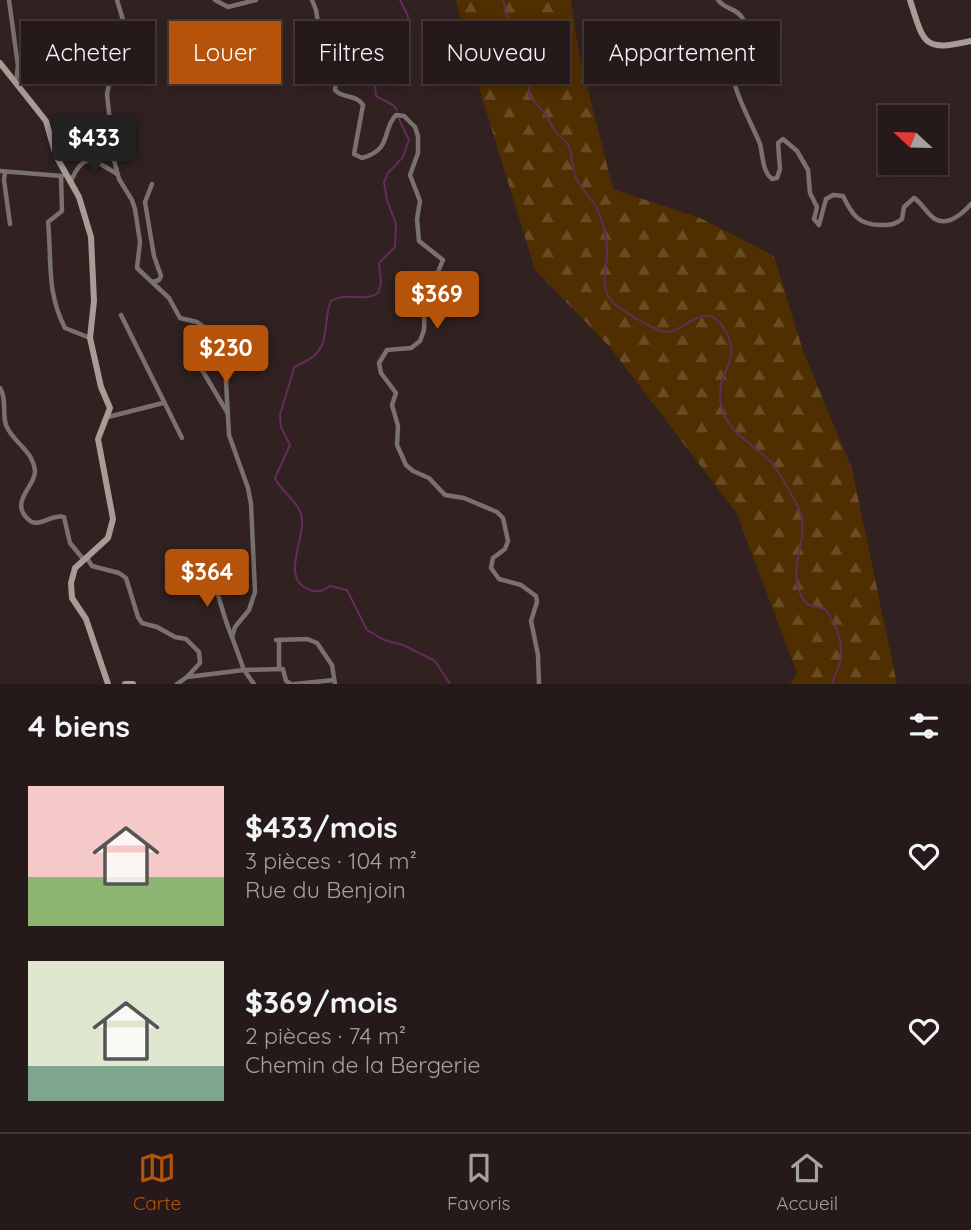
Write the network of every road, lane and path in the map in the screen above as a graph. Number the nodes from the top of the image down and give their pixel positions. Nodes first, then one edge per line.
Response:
1 (9, 0) edge
2 (117, 0) edge
3 (215, 0) edge
4 (256, 0) edge
5 (312, 0) edge
6 (718, 0) edge
7 (910, 0) edge
8 (122, 21) edge
9 (971, 41) edge
10 (0, 64) edge
11 (16, 83) junction
12 (110, 84) edge
13 (3, 172) edge
14 (63, 175) junction
15 (118, 175) junction
16 (71, 181) junction
17 (152, 184) dead end
18 (971, 204) edge
19 (10, 224) dead end
20 (152, 282) junction
21 (121, 314) dead end
22 (90, 338) junction
23 (202, 370) dead end
24 (0, 388) edge
25 (163, 403) junction
26 (227, 413) junction
27 (108, 417) junction
28 (182, 438) dead end
29 (85, 559) junction
30 (208, 569) dead end
31 (232, 637) junction
32 (279, 668) junction
33 (244, 670) junction
34 (187, 677) junction
35 (335, 682) edge
36 (108, 684) edge
37 (125, 684) edge
38 (134, 684) edge
39 (177, 684) edge
40 (254, 684) edge
41 (293, 684) edge
42 (539, 684) edge

1 - 11 street
2 - 8 street
3 - 4 street
5 - 42 street
6 - 18 street
7 - 9 street
10 - 11 street
11 - 14 street
12 - 15 street
13 - 14 street
13 - 19 street
14 - 16 street
14 - 22 street
15 - 16 street
15 - 20 street
16 - 22 street
17 - 20 street
20 - 26 street
21 - 25 street
22 - 27 street
23 - 26 street
24 - 29 street
25 - 27 street
25 - 28 street
26 - 31 street
27 - 29 street
29 - 34 street
29 - 36 street
30 - 31 street
31 - 33 street
32 - 33 street
32 - 35 street
32 - 41 street
33 - 34 street
33 - 40 street
34 - 39 street
35 - 41 street
37 - 38 street

